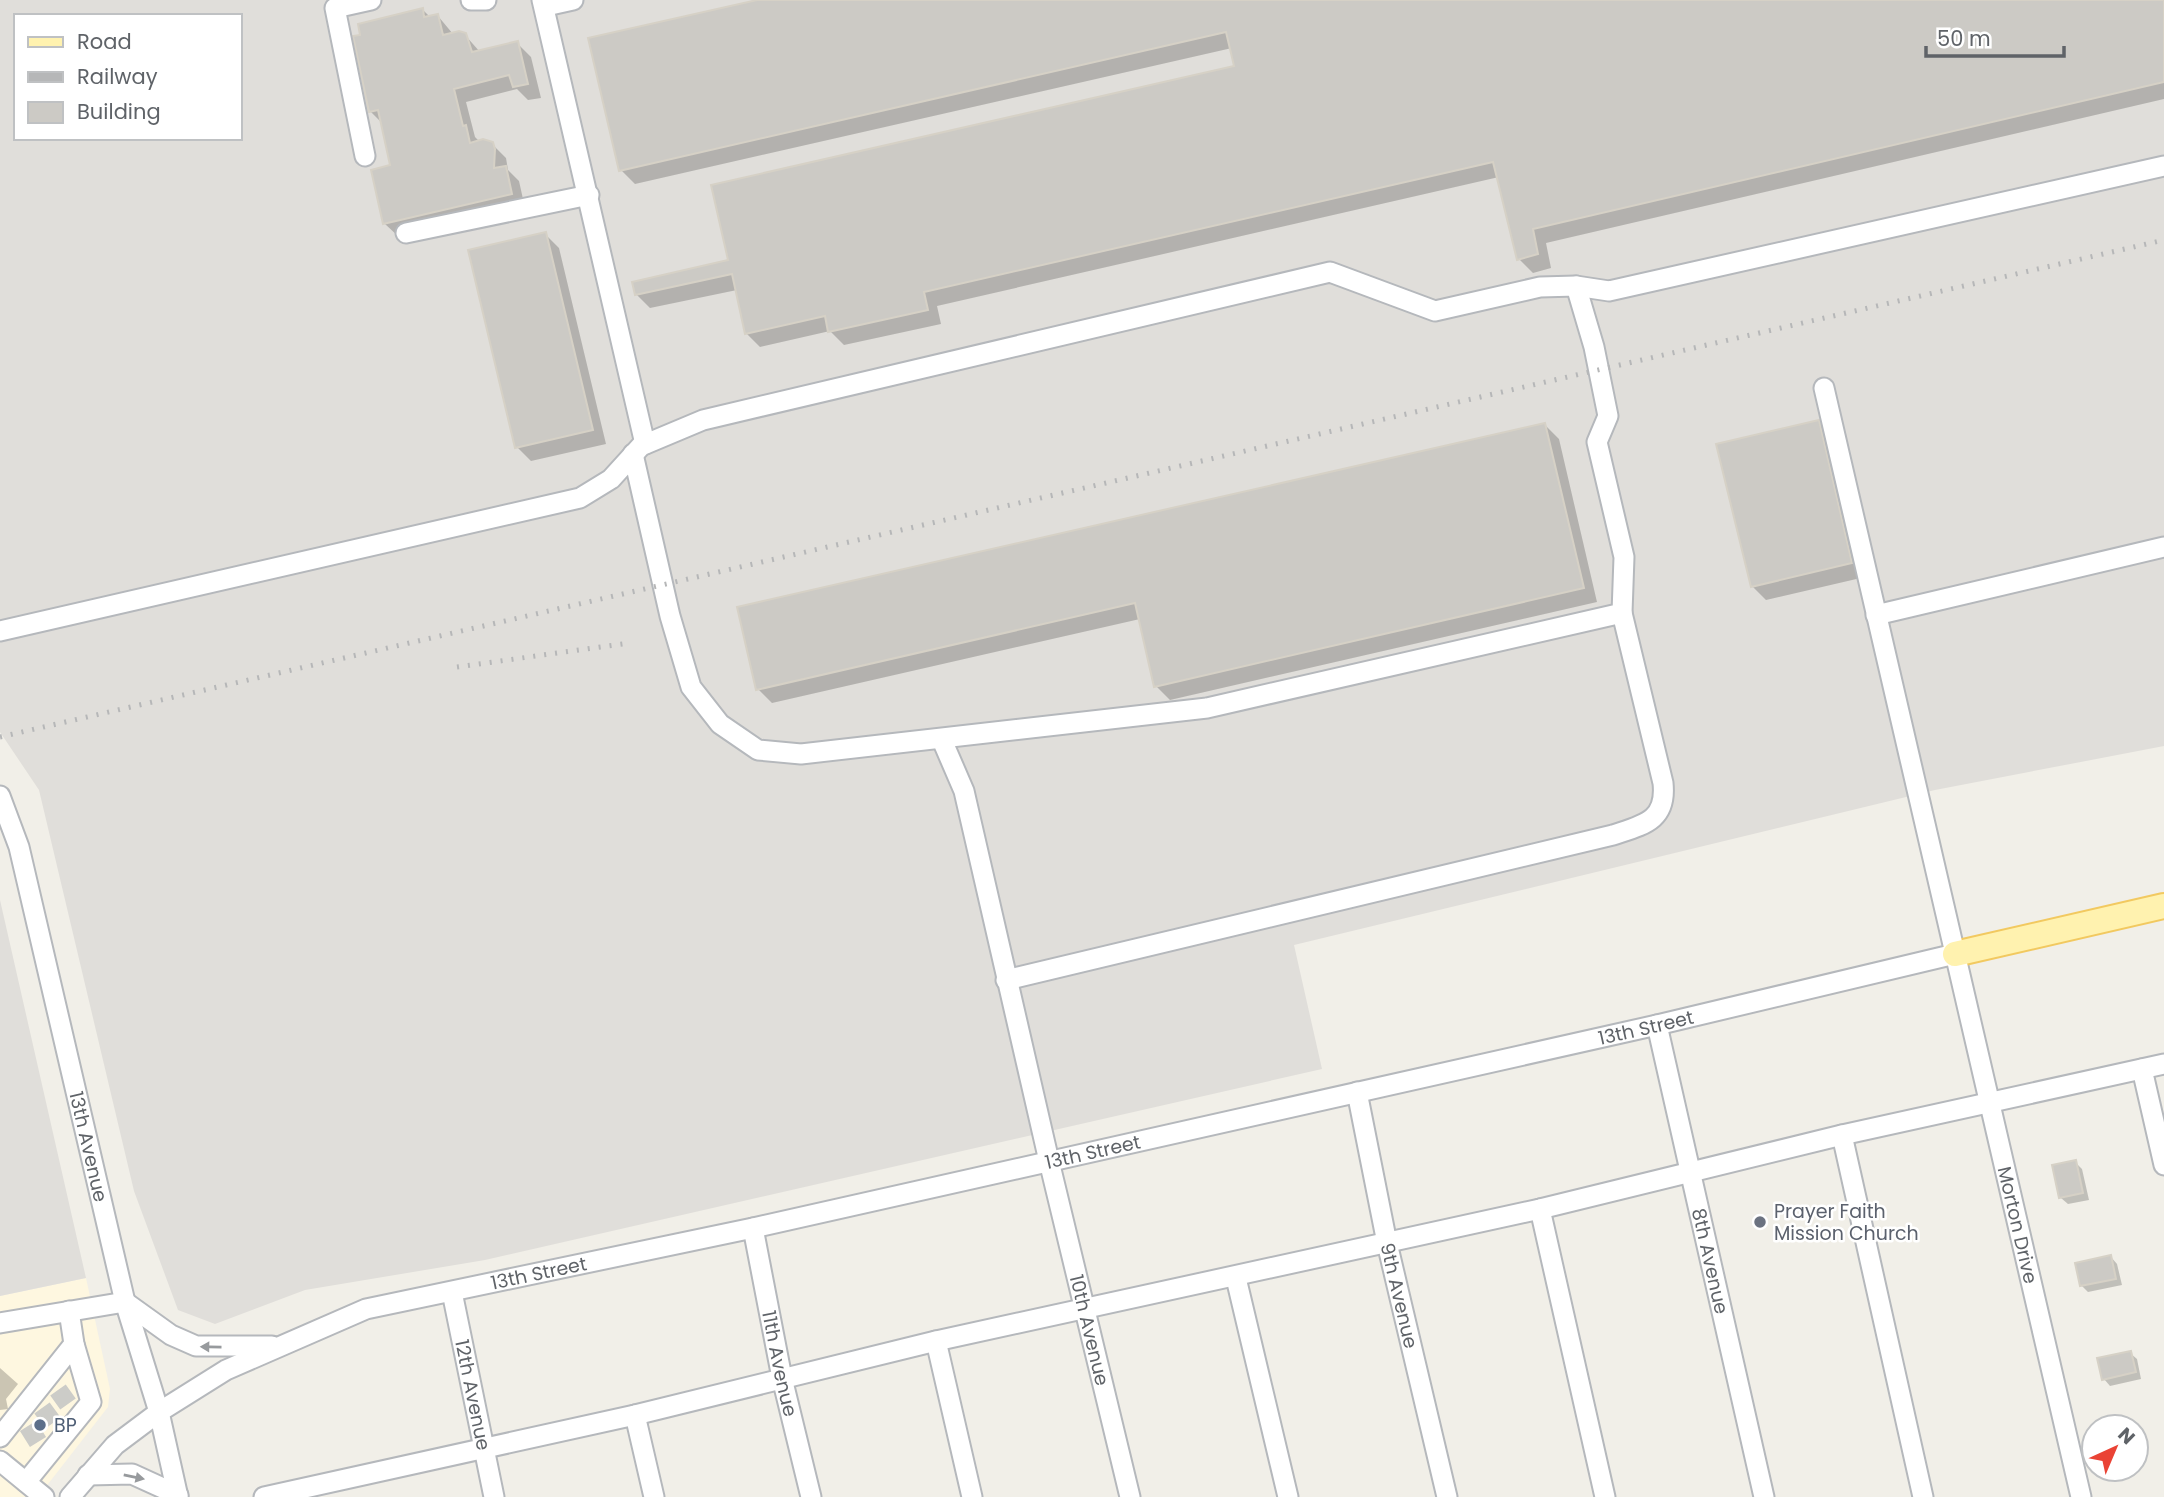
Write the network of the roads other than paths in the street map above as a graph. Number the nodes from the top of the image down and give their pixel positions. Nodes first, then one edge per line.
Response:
1 (371, 0) edge
2 (471, 0) edge
3 (486, 0) edge
4 (573, 0) edge
5 (544, 3) edge
6 (365, 156) dead end
7 (2164, 166) edge
8 (589, 195) junction
9 (406, 233) dead end
10 (1576, 286) junction
11 (1824, 388) dead end
12 (639, 449) junction
13 (2164, 547) edge
14 (1622, 613) junction
15 (1876, 615) junction
16 (0, 632) edge
17 (942, 740) junction
18 (0, 796) edge
19 (2164, 906) edge
20 (1955, 954) junction
21 (1006, 980) junction
22 (1657, 1025) junction
23 (2164, 1064) edge
24 (2143, 1069) junction
25 (1357, 1092) junction
26 (1992, 1101) junction
27 (1842, 1135) junction
28 (1049, 1161) junction
29 (2164, 1166) edge
30 (1689, 1172) junction
31 (1540, 1209) junction
32 (753, 1228) junction
33 (1387, 1243) junction
34 (1236, 1278) junction
35 (452, 1292) junction
36 (125, 1302) junction
37 (1086, 1309) junction
38 (69, 1311) junction
39 (0, 1323) edge
40 (936, 1341) junction
41 (74, 1343) junction
42 (280, 1345) junction
43 (782, 1378) junction
44 (63, 1397) junction
45 (159, 1412) junction
46 (635, 1415) junction
47 (48, 1416) junction
48 (33, 1434) junction
49 (0, 1437) edge
50 (482, 1449) junction
51 (3, 1467) edge
52 (88, 1475) junction
53 (26, 1482) junction
54 (334, 1490) edge
55 (178, 1496) edge
56 (44, 1497) edge
57 (70, 1497) edge
58 (264, 1497) edge
59 (494, 1497) edge
60 (654, 1497) edge
61 (811, 1497) edge
62 (972, 1497) edge
63 (1130, 1497) edge
64 (1287, 1497) edge
65 (1447, 1497) edge
66 (1605, 1497) edge
67 (1764, 1497) edge
68 (1923, 1497) edge
69 (2081, 1497) edge

1 - 6 street
2 - 3 street
4 - 5 street
5 - 8 street
7 - 10 street
8 - 9 street
8 - 12 street
10 - 12 street
10 - 14 street
11 - 15 street, Morton Drive
12 - 16 street
12 - 17 street
13 - 15 street
14 - 17 street
14 - 21 street
15 - 20 street, Morton Drive
17 - 21 street, 10th Avenue
18 - 36 street, 13th Avenue
19 - 20 main road, 13th Street
20 - 22 street, 13th Street
20 - 26 street, Morton Drive
21 - 28 street, 10th Avenue
22 - 25 street, 13th Street
22 - 30 street, 8th Avenue
23 - 24 street
24 - 26 street
24 - 29 street
25 - 28 street, 13th Street
25 - 33 street, 9th Avenue
26 - 27 street
26 - 69 street, Morton Drive
27 - 30 street
27 - 68 street
28 - 32 street, 13th Street
28 - 37 street, 10th Avenue
30 - 31 street
30 - 67 street, 8th Avenue
31 - 33 street
31 - 66 street
32 - 35 street, 13th Street
32 - 43 street, 11th Avenue
33 - 34 street
33 - 65 street, 9th Avenue
34 - 37 street
34 - 64 street
35 - 42 street, 13th Street
35 - 50 street, 12th Avenue
36 - 38 street
42 -> 36 street
36 - 45 street, 13th Avenue
37 - 40 street
37 - 63 street, 10th Avenue
38 - 39 street
38 - 41 street
40 - 43 street
40 - 62 street
41 - 44 street
41 - 44 street
42 - 45 street, 13th Street
43 - 46 street
43 - 61 street, 11th Avenue
44 - 47 street
44 - 47 street
45 - 52 street, 13th Street
45 - 55 street, 13th Avenue
46 - 50 street
46 - 60 street
47 - 48 street
47 - 48 street
48 - 49 street
48 - 53 street
50 - 54 street
50 - 59 street, 12th Avenue
51 - 53 street
52 -> 55 street
52 - 57 street, 13th Street
53 - 56 street
54 - 58 street

